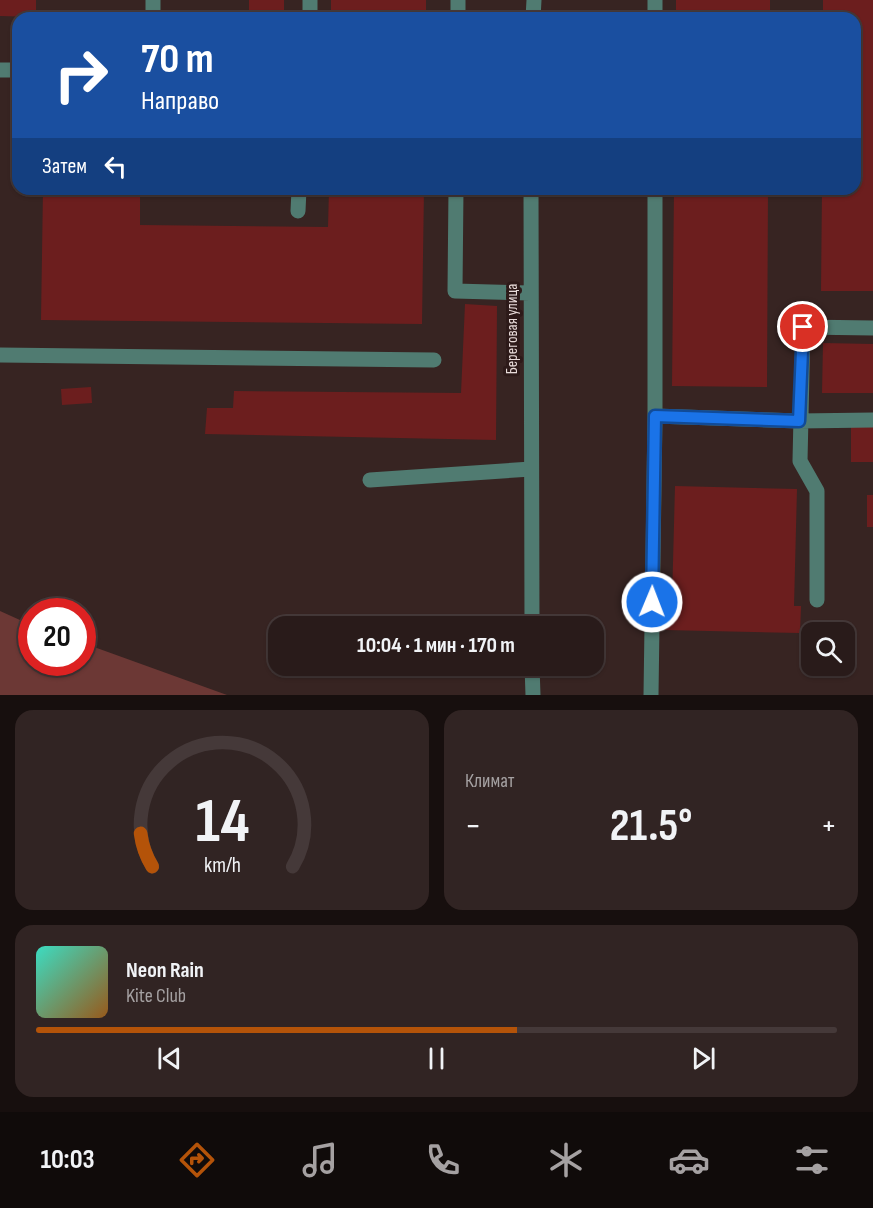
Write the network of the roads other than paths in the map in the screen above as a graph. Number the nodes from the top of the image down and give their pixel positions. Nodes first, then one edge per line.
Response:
1 (299, 195) edge
2 (456, 195) edge
3 (531, 195) edge
4 (655, 195) edge
5 (298, 211) dead end
6 (530, 293) junction
7 (873, 328) edge
8 (0, 355) edge
9 (434, 360) dead end
10 (655, 416) junction
11 (873, 420) edge
12 (799, 421) junction
13 (531, 469) junction
14 (370, 480) dead end
15 (817, 600) dead end
16 (532, 616) edge
17 (532, 676) edge
18 (533, 695) edge
19 (651, 695) edge

1 - 5 street
2 - 6 street
3 - 6 street, Береговая улица
4 - 10 street
6 - 13 street, Береговая улица
7 - 12 street
8 - 9 street
10 - 12 street
10 - 19 street
11 - 12 street
12 - 15 street
13 - 14 street
13 - 16 street, Береговая улица
17 - 18 street

